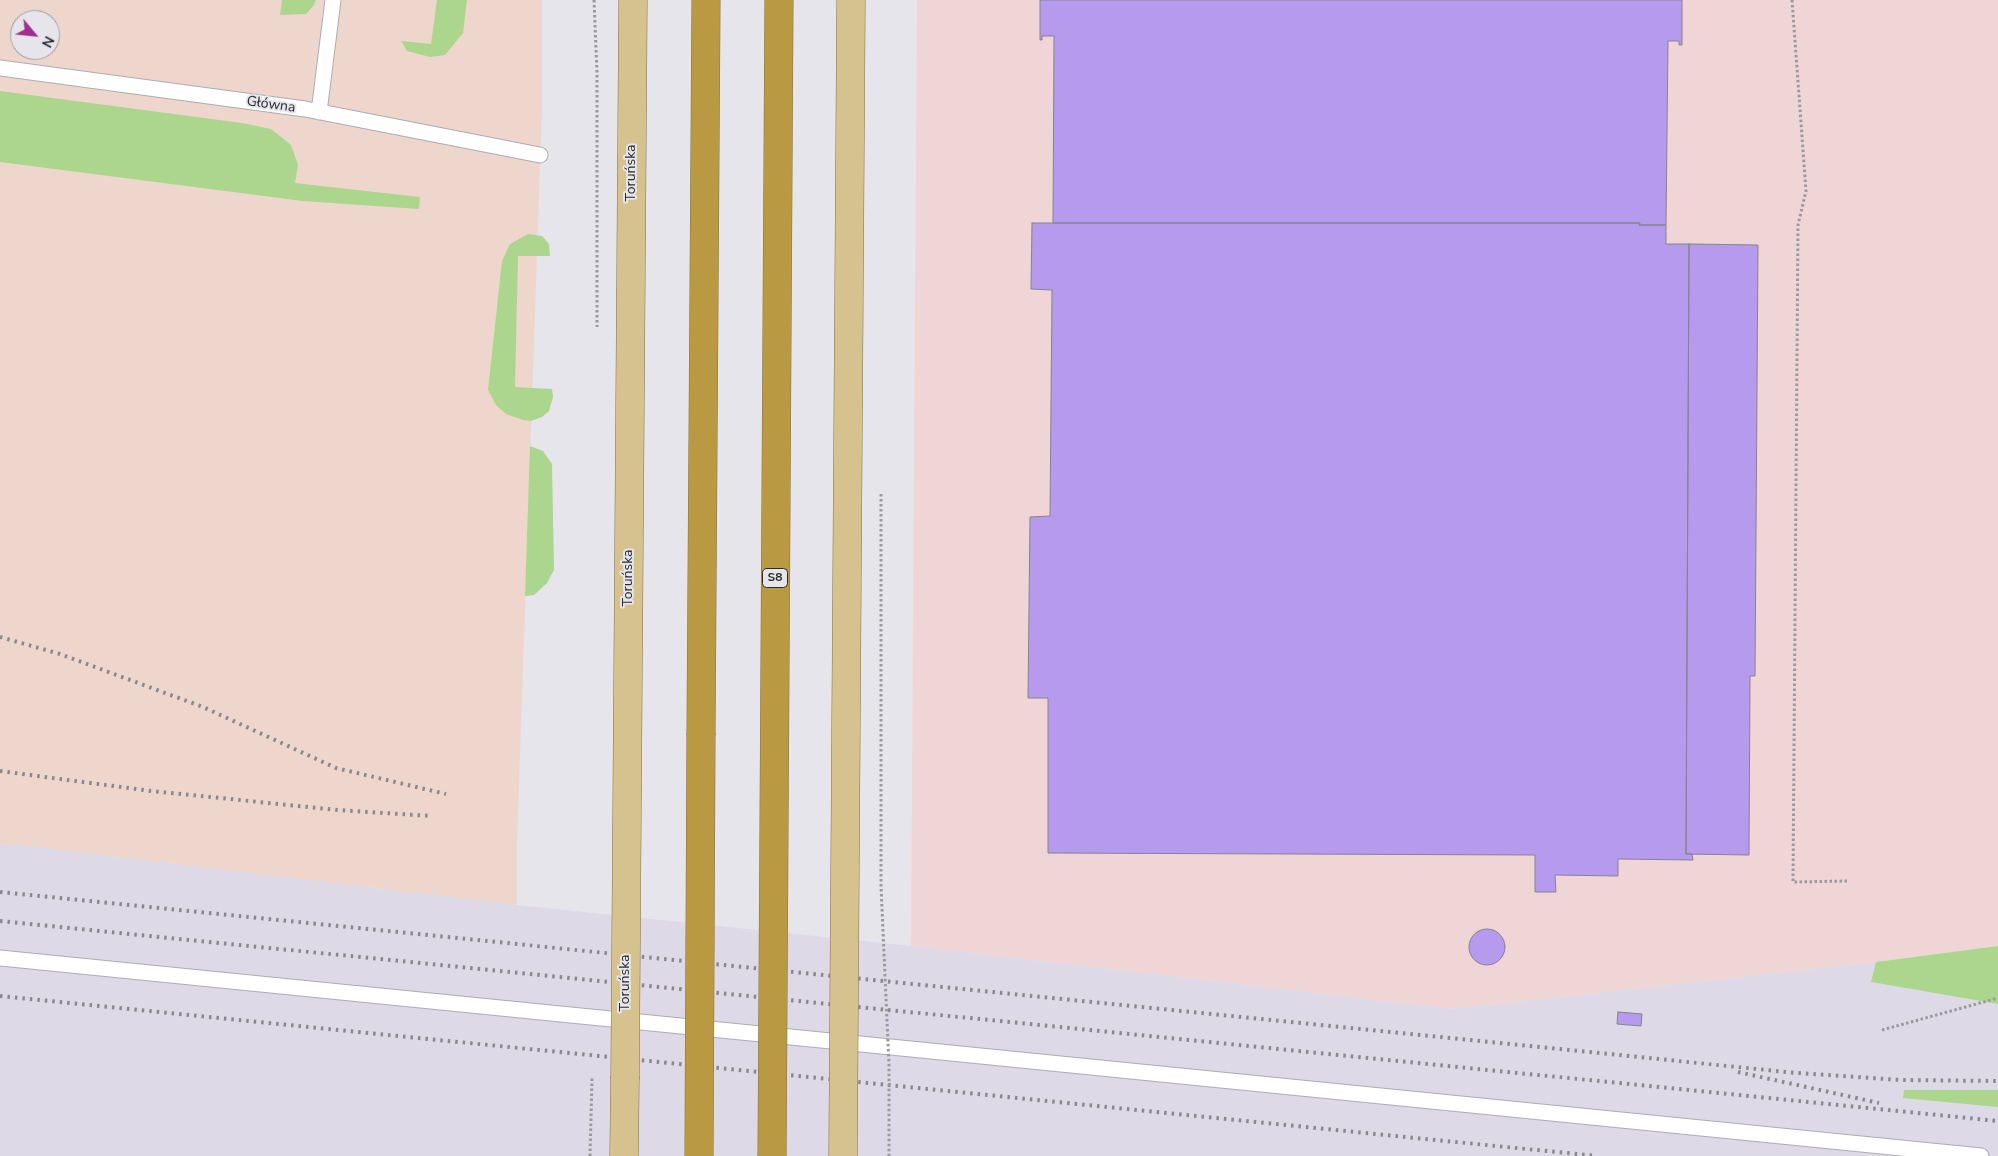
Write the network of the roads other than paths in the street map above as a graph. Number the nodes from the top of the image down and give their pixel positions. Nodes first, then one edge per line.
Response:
1 (333, 0) edge
2 (633, 0) edge
3 (706, 0) edge
4 (779, 0) edge
5 (851, 0) edge
6 (0, 68) edge
7 (319, 112) junction
8 (540, 155) dead end
9 (0, 958) edge
10 (624, 1156) edge
11 (698, 1156) edge
12 (772, 1156) edge
13 (843, 1156) edge
14 (1981, 1156) edge

1 - 7 lane
2 - 10 main road, Toruńska, bridge
3 - 11 highway, bridge
4 - 12 highway, S8, bridge
5 - 13 main road, bridge
6 - 7 lane, Główna
7 - 8 lane, Główna
9 - 14 lane

